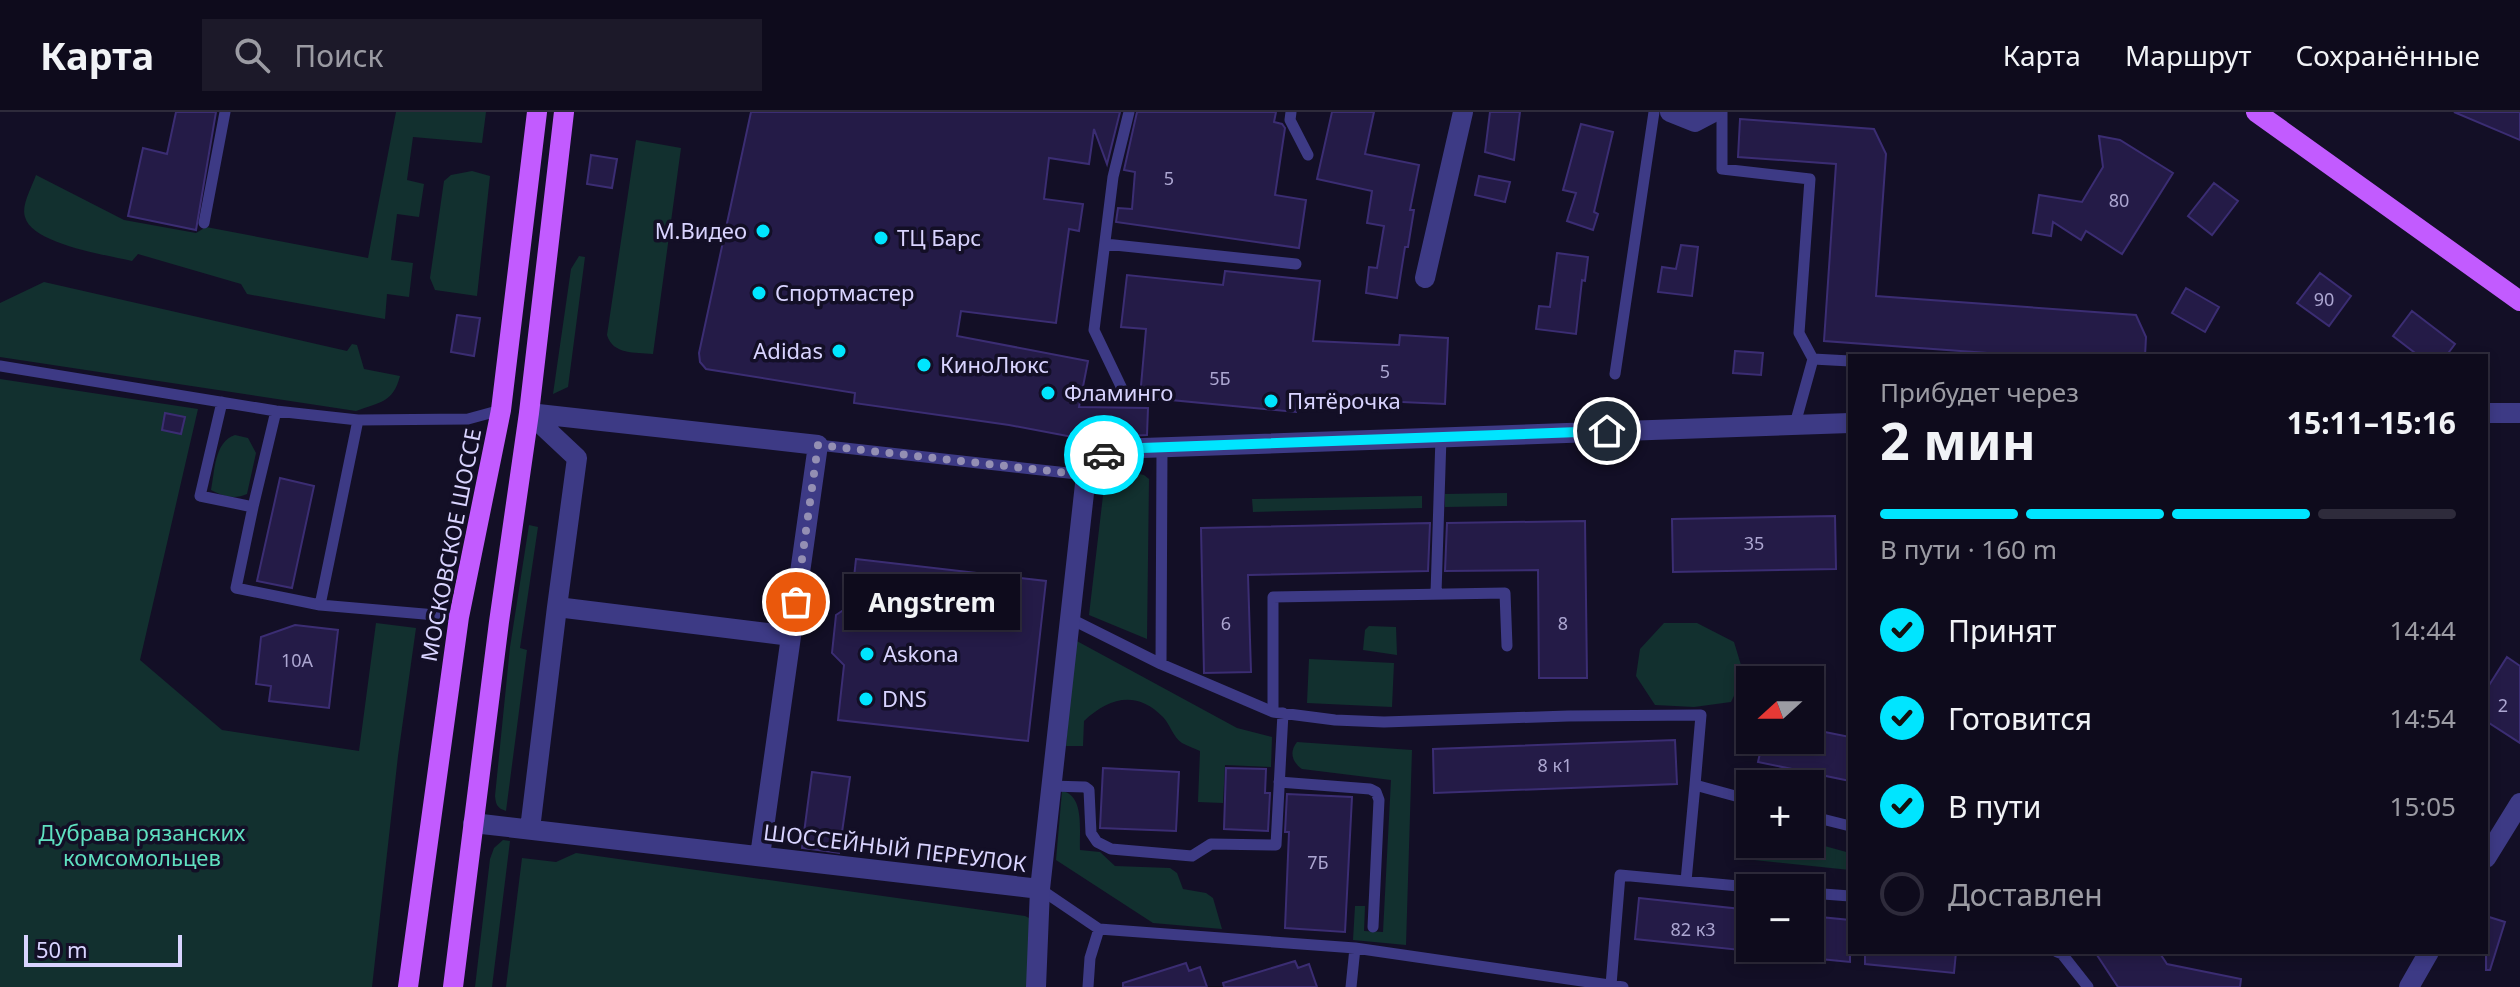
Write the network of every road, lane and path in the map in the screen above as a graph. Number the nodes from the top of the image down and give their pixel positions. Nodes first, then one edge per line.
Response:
1 (225, 112) edge
2 (537, 112) edge
3 (564, 112) edge
4 (1129, 112) edge
5 (1291, 112) edge
6 (1463, 112) edge
7 (1654, 112) edge
8 (1670, 112) edge
9 (1714, 112) edge
10 (1722, 112) edge
11 (2256, 112) edge
12 (1308, 155) dead end
13 (204, 223) dead end
14 (1105, 244) junction
15 (1296, 264) dead end
16 (1425, 278) dead end
17 (2520, 301) edge
18 (1813, 359) junction
19 (1848, 361) edge
20 (0, 366) edge
21 (1615, 374) dead end
22 (1126, 397) dead end
23 (222, 402) junction
24 (501, 410) junction
25 (276, 411) junction
26 (529, 413) junction
27 (2488, 413) edge
28 (2520, 413) edge
29 (358, 420) junction
30 (1848, 423) edge
31 (1795, 424) junction
32 (1441, 437) junction
33 (818, 445) junction
34 (1162, 448) junction
35 (1086, 475) junction
36 (253, 507) junction
37 (1436, 593) junction
38 (320, 605) junction
39 (557, 607) junction
40 (459, 617) junction
41 (1071, 619) junction
42 (791, 636) junction
43 (1507, 646) dead end
44 (1161, 664) junction
45 (1278, 712) junction
46 (1279, 782) junction
47 (1695, 785) junction
48 (1051, 786) junction
49 (1736, 796) edge
50 (2520, 803) edge
51 (1824, 820) edge
52 (473, 823) junction
53 (1848, 826) edge
54 (530, 829) junction
55 (2488, 855) edge
56 (760, 856) junction
57 (1686, 881) junction
58 (1736, 886) edge
59 (1040, 889) junction
60 (1824, 894) edge
61 (1848, 896) edge
62 (1373, 927) dead end
63 (1099, 929) junction
64 (1355, 948) junction
65 (2062, 954) edge
66 (2428, 954) edge
67 (1617, 986) edge
68 (408, 987) edge
69 (453, 987) edge
70 (1036, 987) edge
71 (1088, 987) edge
72 (1351, 987) edge
73 (2088, 987) edge
74 (2409, 987) edge

1 - 13 lane
2 - 24 main road, МОСКОВСКОЕ ШОССЕ
3 - 26 main road
4 - 14 lane
5 - 12 lane
6 - 16 street
7 - 21 lane
8 - 9 street
10 - 18 lane
11 - 17 main road
14 - 15 lane
14 - 22 lane
18 - 19 lane
18 - 31 lane
20 - 23 lane
23 - 25 lane
23 - 36 lane
24 - 29 lane
24 - 40 main road, МОСКОВСКОЕ ШОССЕ
25 - 29 lane
25 - 36 lane
26 - 33 street
26 - 39 street
26 - 52 main road
27 - 28 street
29 - 38 lane
30 - 31 street
31 - 32 street
32 - 34 street
32 - 37 lane
33 - 35 lane
33 - 42 street
34 - 35 street
34 - 44 lane
35 - 41 street, ШОССЕЙНЫЙ ПЕРЕУЛОК
36 - 38 lane
37 - 43 lane
37 - 45 lane
38 - 40 lane
39 - 42 street
39 - 54 street
40 - 68 main road, МОСКОВСКОЕ ШОССЕ
41 - 44 lane
41 - 48 street, ШОССЕЙНЫЙ ПЕРЕУЛОК
42 - 56 street
44 - 45 lane
45 - 46 lane
45 - 47 lane
46 - 48 lane
46 - 62 lane
47 - 49 lane
47 - 57 lane
48 - 59 street, ШОССЕЙНЫЙ ПЕРЕУЛОК
50 - 55 street
51 - 53 lane
52 - 54 street, ШОССЕЙНЫЙ ПЕРЕУЛОК
52 - 69 main road
54 - 56 street, ШОССЕЙНЫЙ ПЕРЕУЛОК
56 - 59 street, ШОССЕЙНЫЙ ПЕРЕУЛОК
57 - 58 lane
57 - 67 lane
59 - 63 lane
59 - 70 street
60 - 61 lane
63 - 64 lane
63 - 71 lane
64 - 67 lane
64 - 72 lane
65 - 73 lane
66 - 74 street

